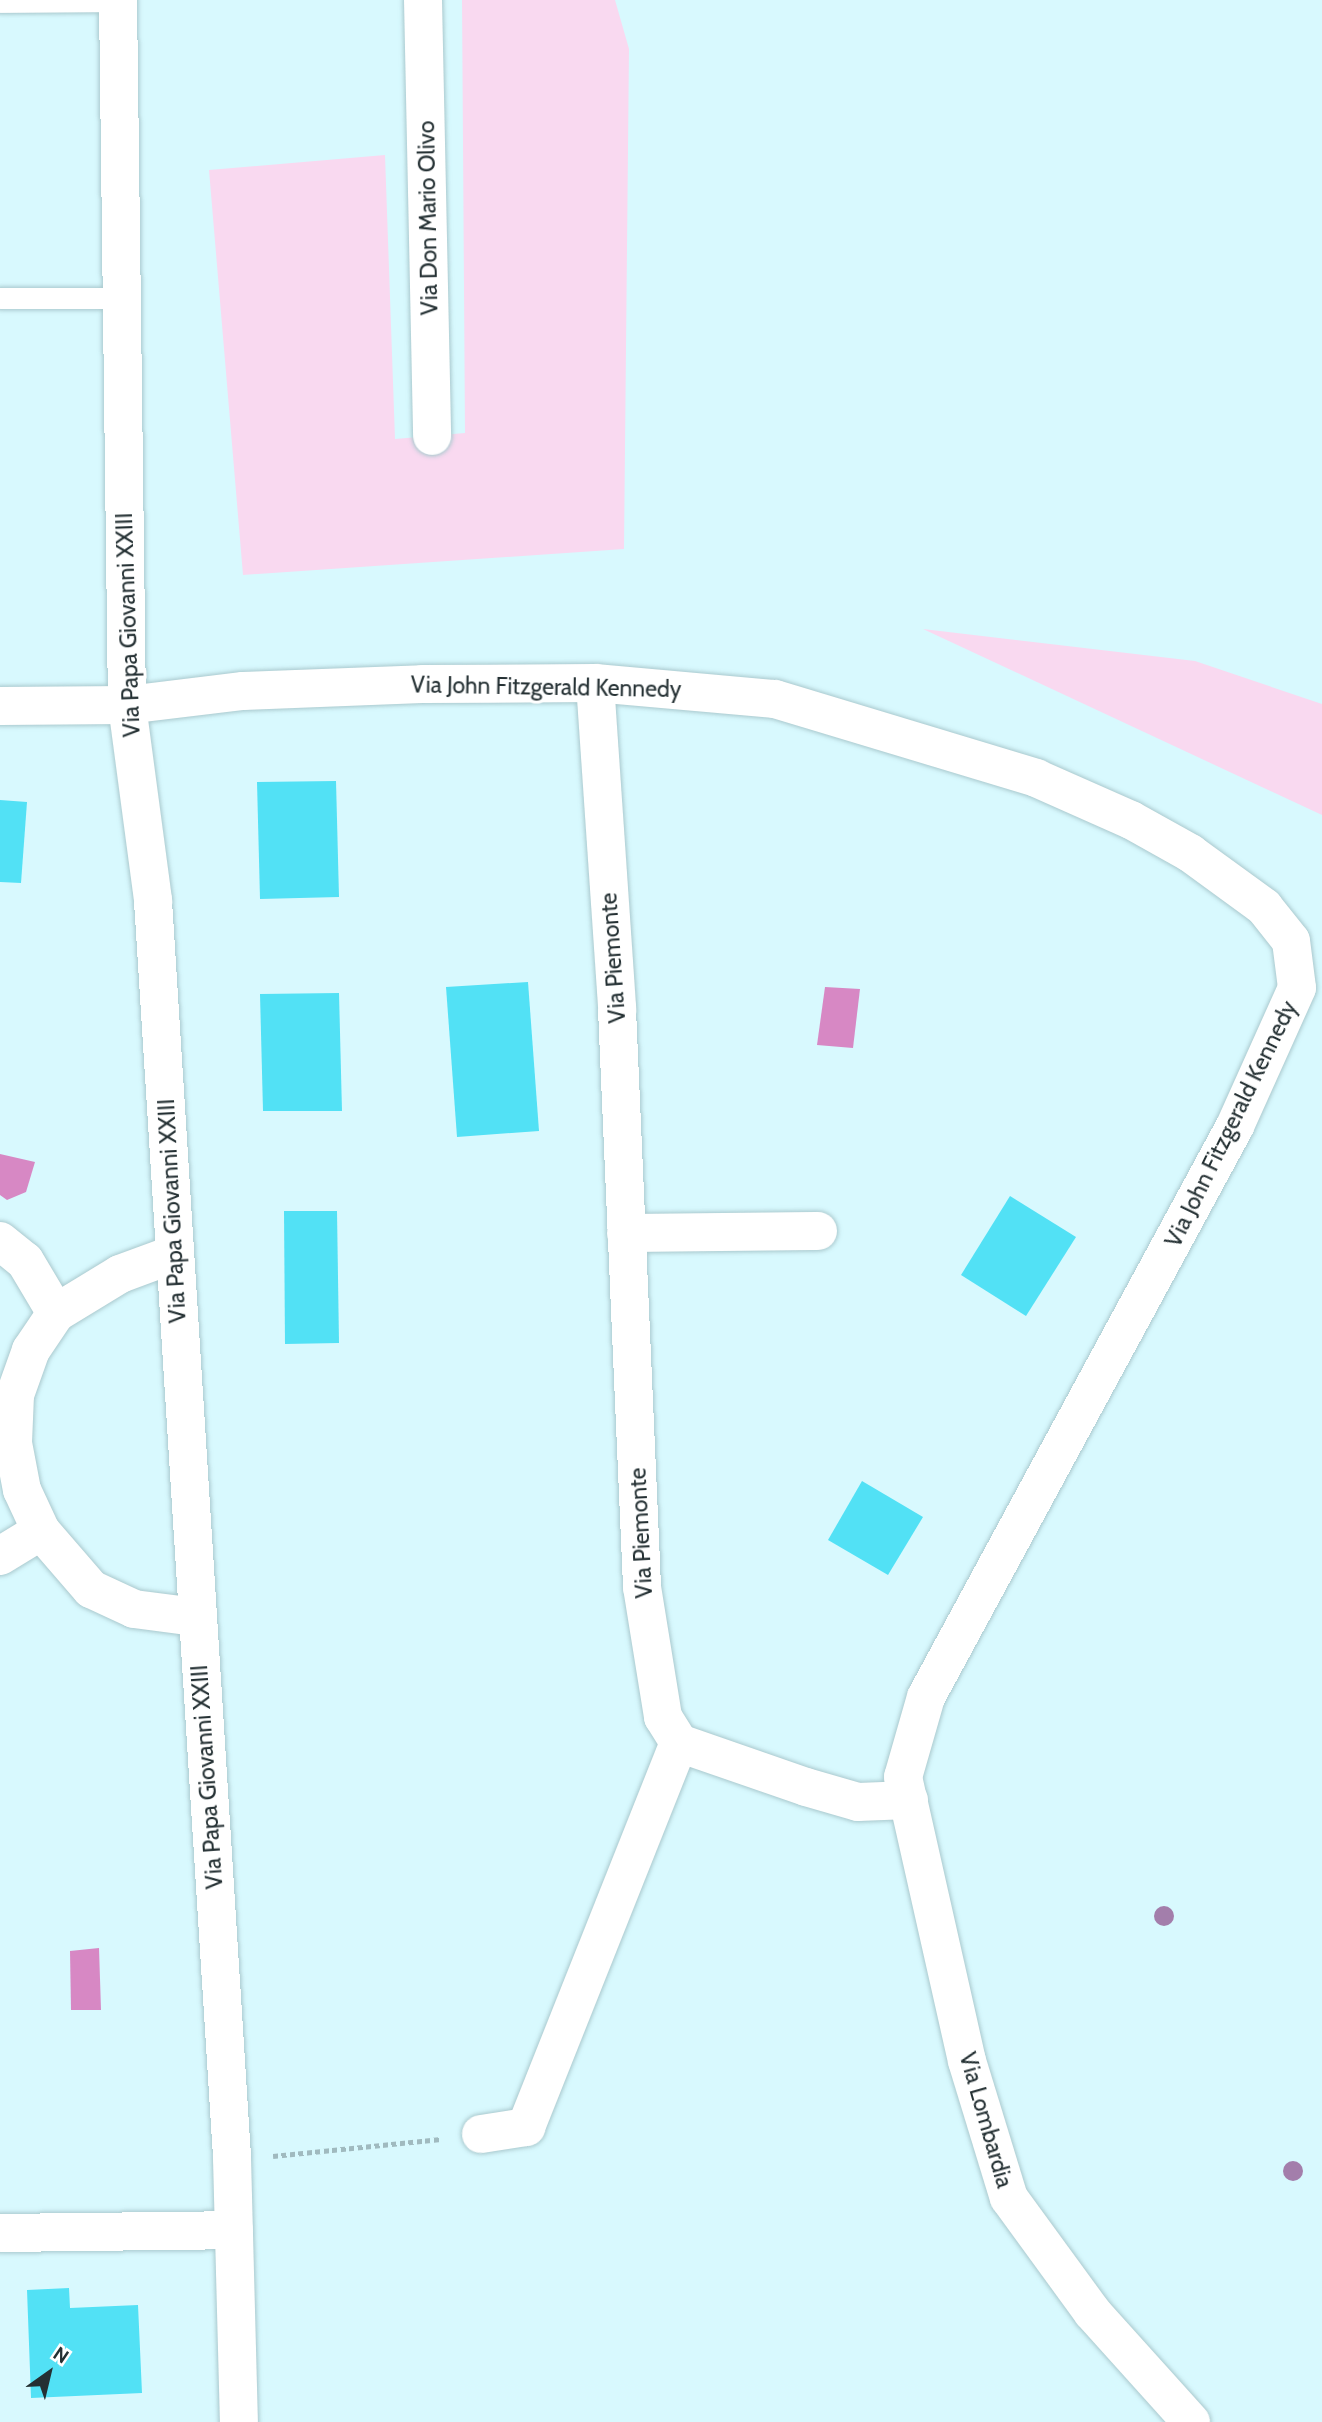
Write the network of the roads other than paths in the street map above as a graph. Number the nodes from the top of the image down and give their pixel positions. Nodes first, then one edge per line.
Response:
1 (118, 0) edge
2 (423, 0) edge
3 (0, 2) edge
4 (0, 298) edge
5 (120, 298) junction
6 (432, 436) dead end
7 (595, 683) junction
8 (127, 705) junction
9 (0, 706) edge
10 (818, 1231) dead end
11 (626, 1233) junction
12 (0, 1241) edge
13 (174, 1254) junction
14 (56, 1313) junction
15 (41, 1531) junction
16 (0, 1556) edge
17 (196, 1616) junction
18 (679, 1743) junction
19 (909, 1800) junction
20 (481, 2134) road end
21 (233, 2231) junction
22 (0, 2233) edge
23 (239, 2422) edge
24 (1191, 2422) edge

1 - 3 lane
1 - 5 street, Via Papa Giovanni XXIII
2 - 6 street, Via Don Mario Olivo
4 - 5 lane
5 - 8 street, Via Papa Giovanni XXIII
7 - 8 street, Via John Fitzgerald Kennedy
7 - 11 street, Via Piemonte
7 - 19 street, Via John Fitzgerald Kennedy
8 - 9 street, Via John Fitzgerald Kennedy
8 - 13 street, Via Papa Giovanni XXIII
10 - 11 street
11 - 18 street, Via Piemonte
12 - 14 street
13 - 14 street
13 - 17 street, Via Papa Giovanni XXIII
14 - 15 street
15 - 16 street
15 - 17 street
17 - 21 street, Via Papa Giovanni XXIII
18 - 19 street
18 - 20 street
19 - 24 street, Via Lombardia
21 - 22 street
21 - 23 street, Via Papa Giovanni XXIII

